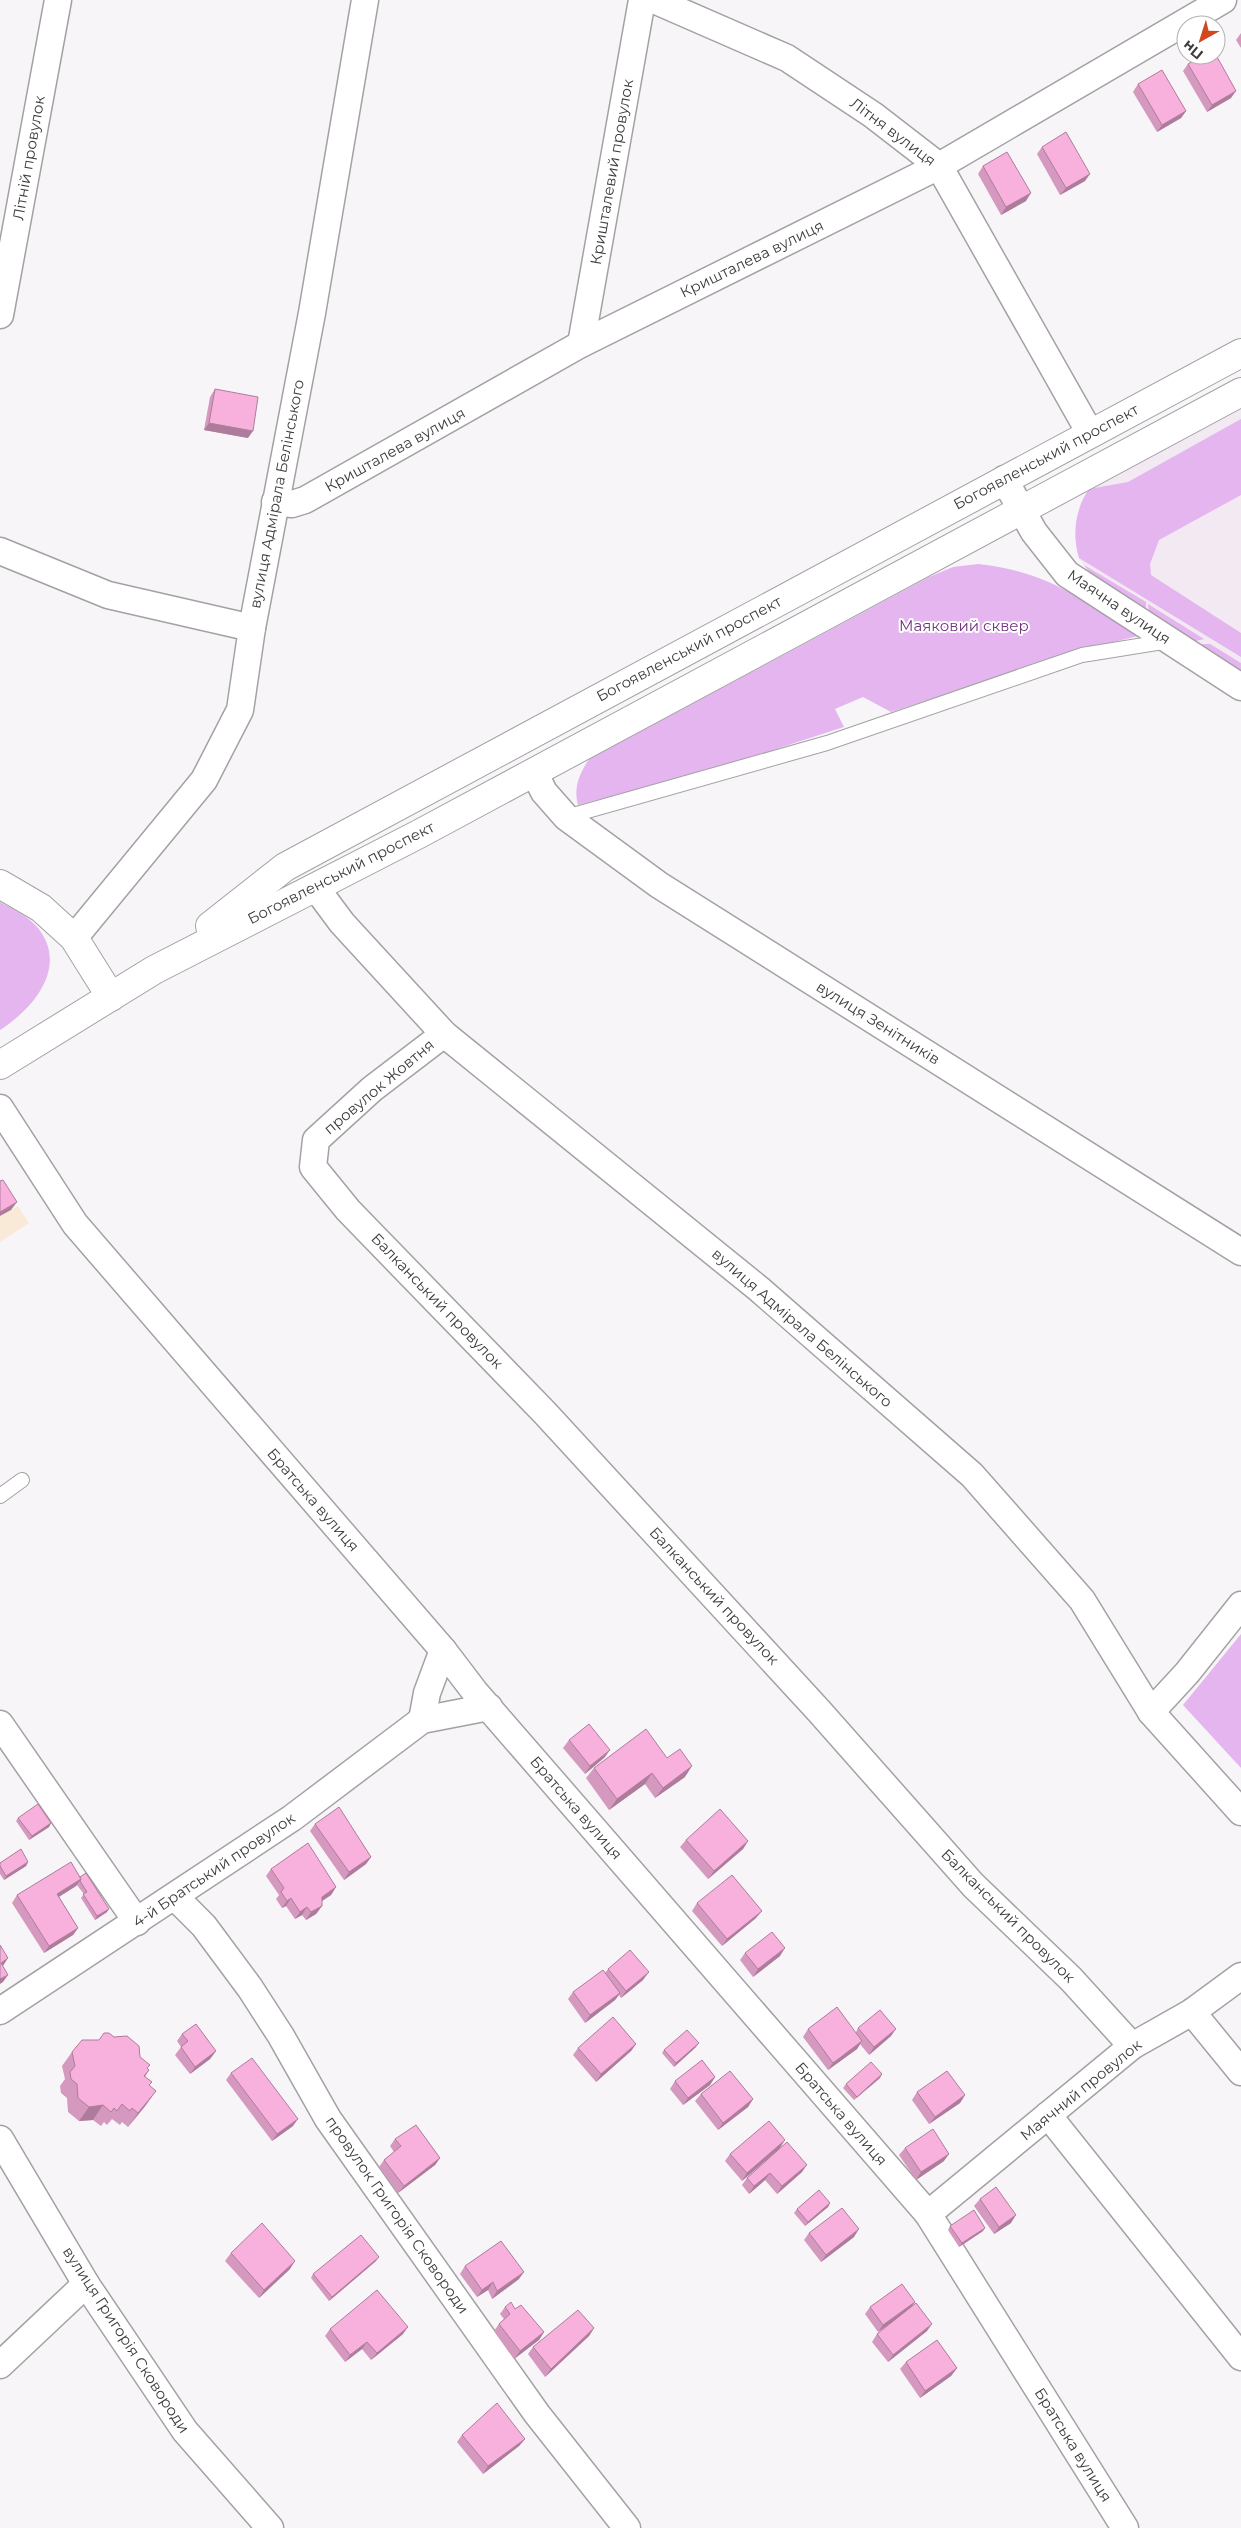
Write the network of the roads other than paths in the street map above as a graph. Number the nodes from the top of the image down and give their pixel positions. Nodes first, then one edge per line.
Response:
1 (58, 0) edge
2 (365, 0) edge
3 (642, 0) edge
4 (654, 0) edge
5 (1223, 0) edge
6 (939, 166) junction
7 (0, 315) edge
8 (581, 344) junction
9 (1241, 353) edge
10 (1241, 392) edge
11 (1090, 433) junction
12 (1004, 479) junction
13 (275, 502) junction
14 (1021, 510) junction
15 (0, 551) edge
16 (252, 628) junction
17 (1169, 641) junction
18 (1241, 687) edge
19 (534, 772) junction
20 (566, 817) junction
21 (0, 884) edge
22 (316, 888) junction
23 (74, 938) junction
24 (154, 970) junction
25 (111, 997) junction
26 (444, 1034) junction
27 (0, 1065) edge
28 (0, 1108) edge
29 (316, 1140) joint
30 (1241, 1252) edge
31 (22, 1480) dead end
32 (0, 1496) edge
33 (1241, 1605) edge
34 (443, 1650) junction
35 (489, 1708) junction
36 (1151, 1712) junction
37 (422, 1720) junction
38 (0, 1724) edge
39 (1241, 1812) edge
40 (175, 1897) junction
41 (136, 1922) junction
42 (1241, 1976) edge
43 (0, 2011) edge
44 (1192, 2012) junction
45 (1132, 2046) junction
46 (1241, 2072) edge
47 (1048, 2116) junction
48 (0, 2138) edge
49 (928, 2214) junction
50 (86, 2284) junction
51 (1241, 2357) edge
52 (0, 2365) edge
53 (270, 2528) edge
54 (627, 2528) edge
55 (1125, 2528) edge

1 - 7 street, Літній провулок
2 - 13 street, вулиця Адмірала Белінського
3 - 8 street, Кришталевий провулок
4 - 6 street, Літня вулиця
5 - 6 street, Кришталева вулиця
6 - 8 street, Кришталева вулиця
6 - 11 street, Літня вулиця
8 - 13 street, Кришталева вулиця
9 - 11 main road, Богоявленський проспект
10 - 14 main road, Богоявленський проспект
11 - 12 main road, Богоявленський проспект
12 - 14 street, Маячна вулиця
12 - 24 main road, Богоявленський проспект
13 - 16 street, вулиця Адмірала Белінського
14 - 17 street, Маячна вулиця
14 - 19 main road, Богоявленський проспект
15 - 16 street
16 - 23 street, вулиця Адмірала Белінського
17 - 18 street, Маячна вулиця
17 - 20 lane
19 - 20 street, вулиця Зенітників
19 - 22 main road, Богоявленський проспект
20 - 30 street, вулиця Зенітників
21 - 23 main road
22 - 24 main road, Богоявленський проспект
22 - 26 street, вулиця Адмірала Белінського
23 - 25 main road
24 - 25 main road, Богоявленський проспект
25 - 27 main road, Богоявленський проспект
26 - 29 street, провулок Жовтня
26 - 36 street, вулиця Адмірала Белінського
28 - 34 street, Братська вулиця
29 - 45 street, Балканський провулок
31 - 32 lane
33 - 36 street
34 - 35 street, Братська вулиця
34 - 37 street
35 - 37 street, 4-й Братський провулок
35 - 49 street, Братська вулиця
36 - 39 street, вулиця Адмірала Белінського
37 - 40 street, 4-й Братський провулок
38 - 41 street
40 - 41 street, 4-й Братський провулок
40 - 54 street, провулок Григорія Сковороди
41 - 43 street, 4-й Братський провулок
42 - 44 street, Маячний провулок
44 - 45 street, Маячний провулок
44 - 46 street
45 - 47 street, Маячний провулок
47 - 49 street, Маячний провулок
47 - 51 street
48 - 50 street, вулиця Григорія Сковороди
49 - 55 street, Братська вулиця
50 - 52 street
50 - 53 street, вулиця Григорія Сковороди

